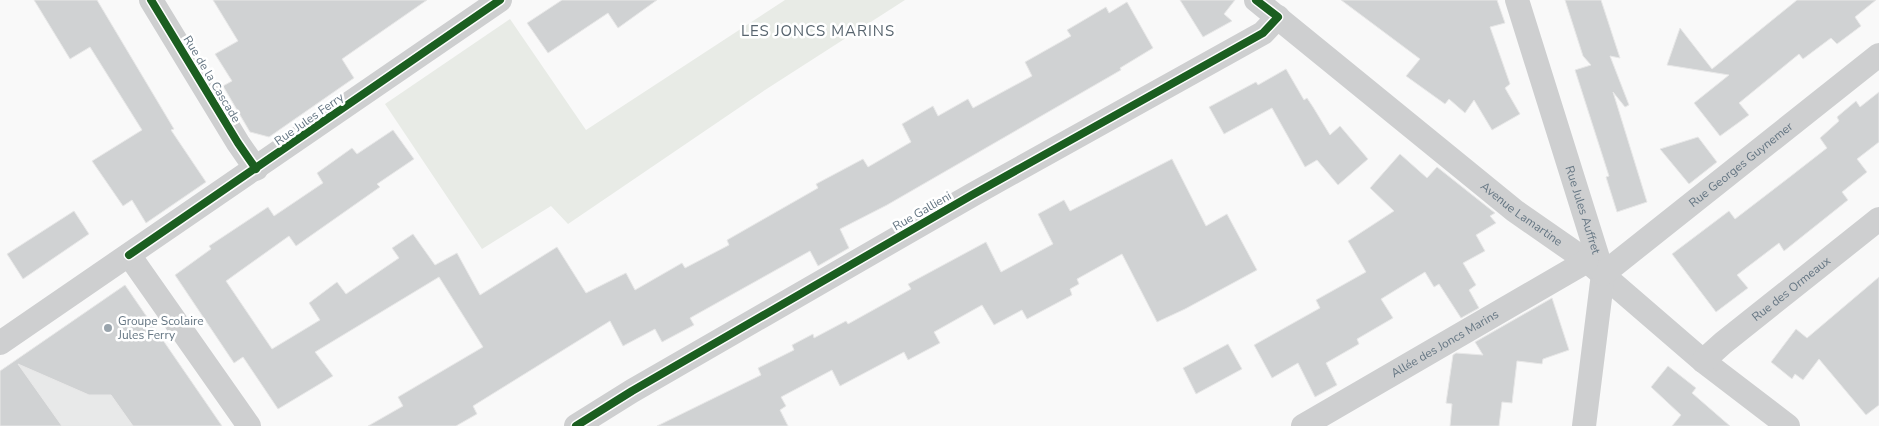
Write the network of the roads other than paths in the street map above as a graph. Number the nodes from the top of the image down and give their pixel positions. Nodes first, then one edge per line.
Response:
1 (151, 0) edge
2 (500, 0) edge
3 (1256, 0) edge
4 (1517, 0) edge
5 (1278, 16) junction
6 (1879, 55) edge
7 (256, 169) junction
8 (1879, 219) edge
9 (129, 255) junction
10 (1595, 268) junction
11 (0, 343) edge
12 (1703, 361) junction
13 (249, 426) edge
14 (576, 426) edge
15 (1303, 426) edge
16 (1584, 426) edge
17 (1788, 426) edge

1 - 7 street, Rue de la Cascade
2 - 7 street, Rue Jules Ferry
3 - 5 street, Avenue Lamartine
4 - 10 street, Rue Jules Auffret
5 - 10 street, Avenue Lamartine
5 - 14 street, Rue Gallieni
6 - 10 street, Rue Georges Guynemer
7 - 9 street, Rue Jules Ferry
8 - 12 street, Rue des Ormeaux
9 - 11 street, Rue Jules Ferry
9 - 13 street
10 - 12 street, Avenue Lamartine
10 - 15 street, Allée des Joncs Marins
10 - 16 street, Rue Jules Auffret
12 - 17 street, Avenue Lamartine

